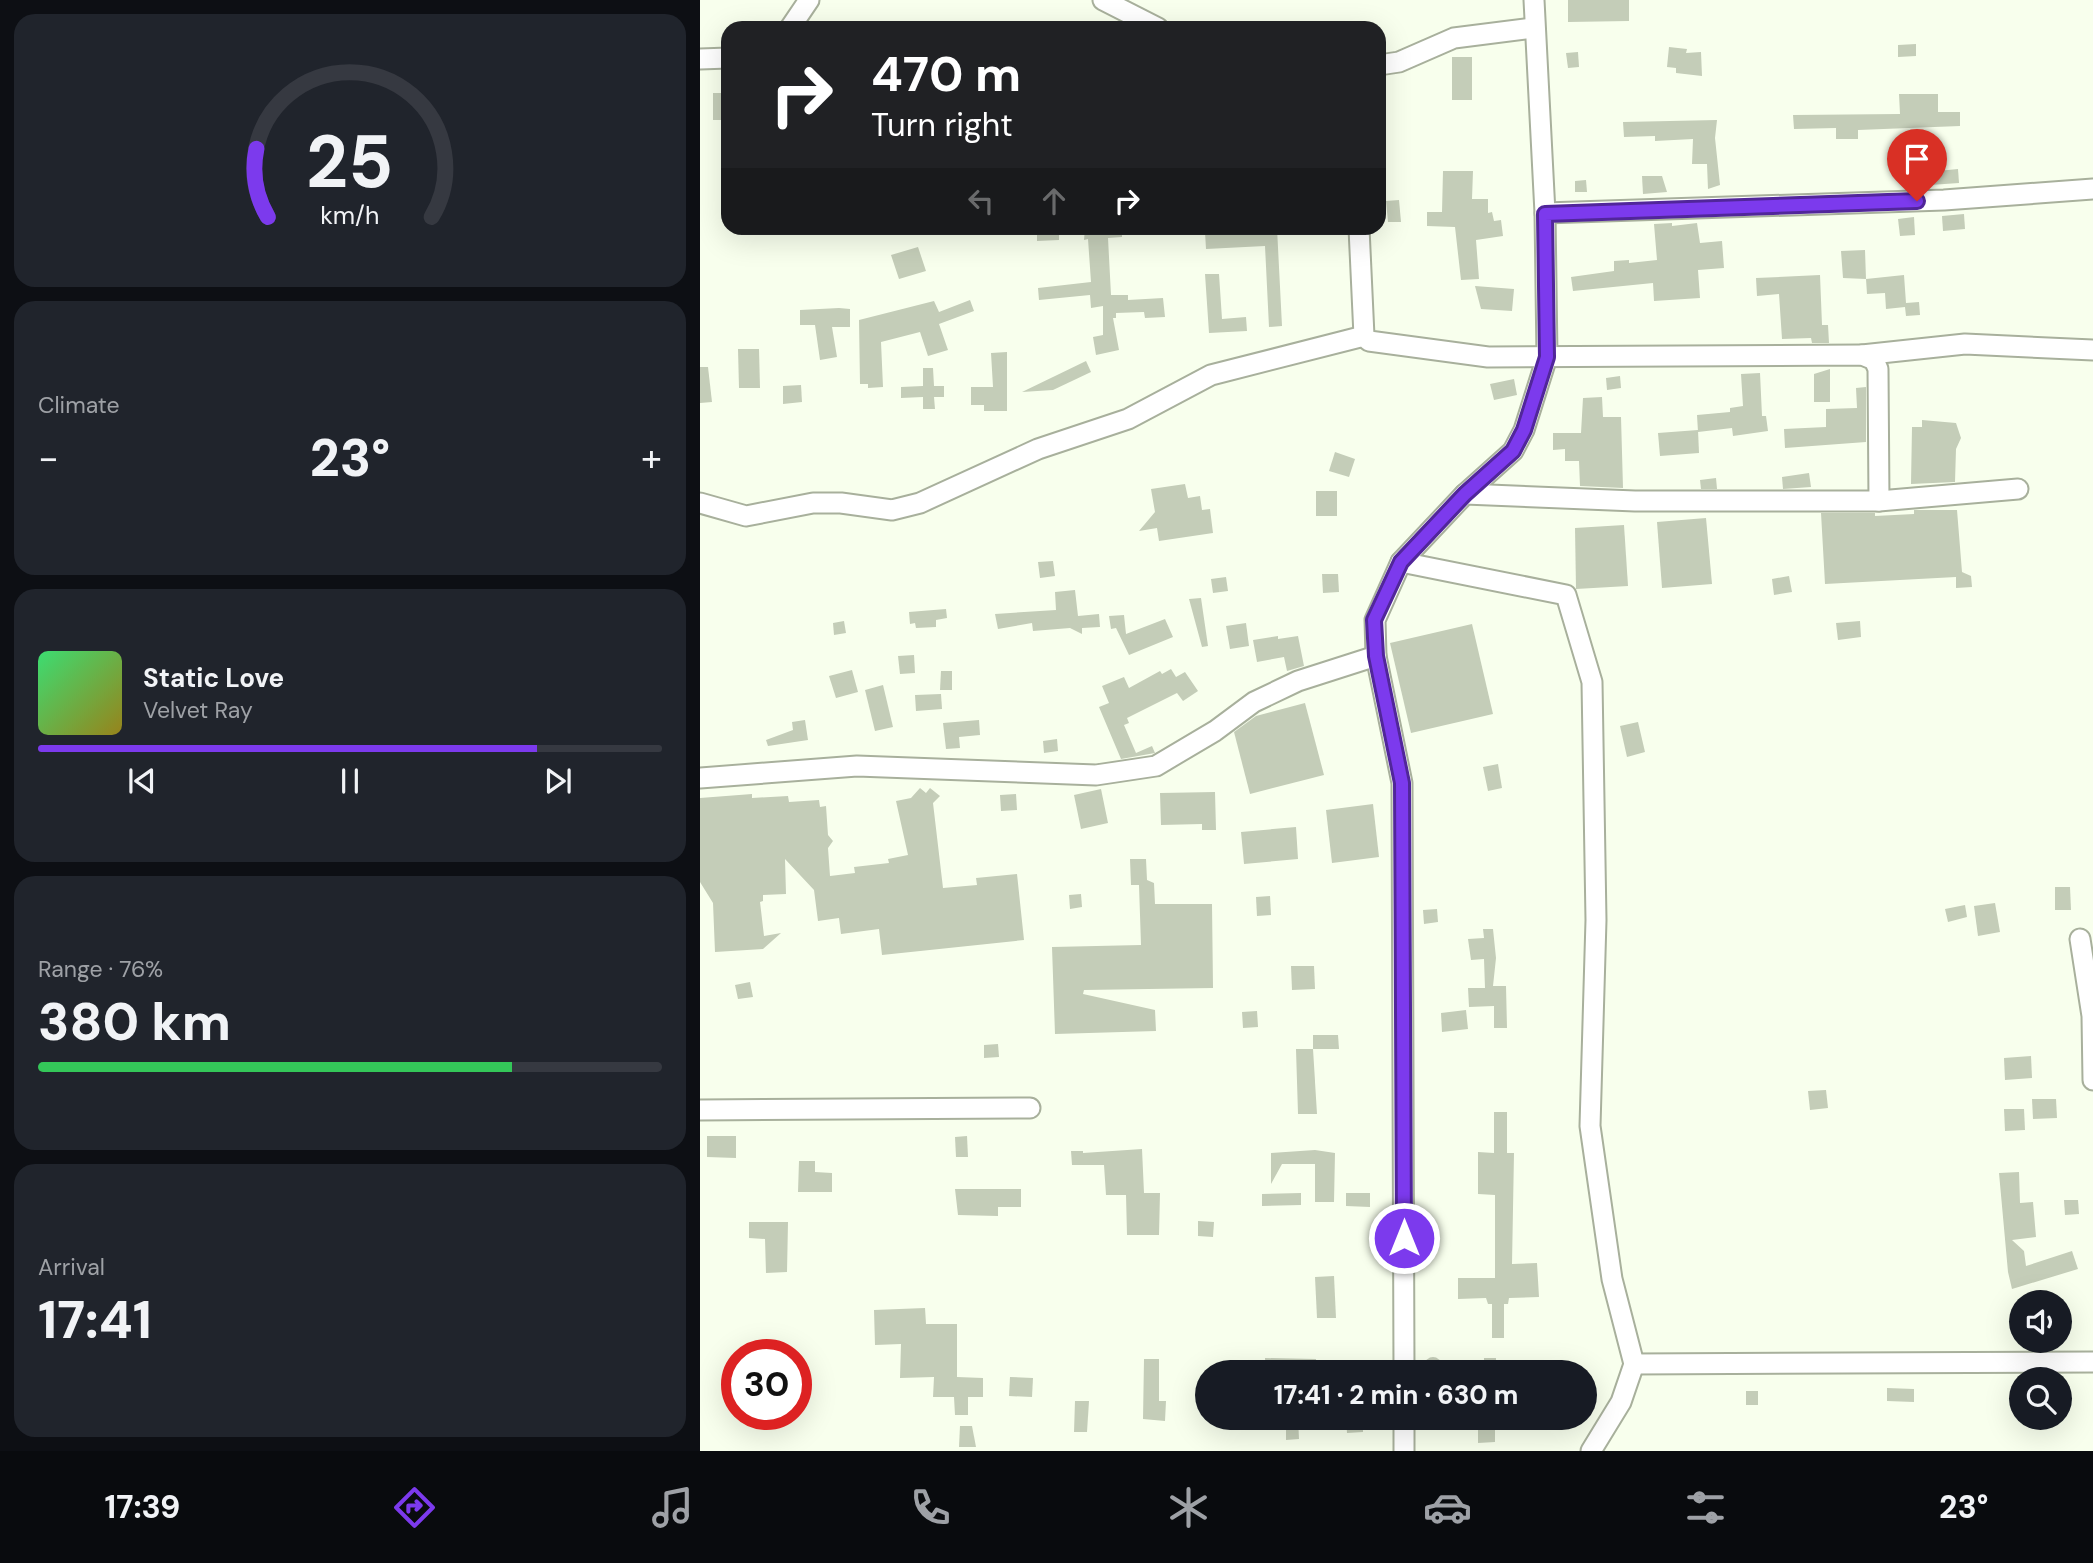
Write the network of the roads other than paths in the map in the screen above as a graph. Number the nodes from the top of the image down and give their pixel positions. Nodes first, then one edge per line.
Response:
1 (809, 0) edge
2 (1103, 0) edge
3 (1534, 0) edge
4 (795, 21) edge
5 (1144, 21) edge
6 (1533, 28) junction
7 (721, 58) edge
8 (700, 59) edge
9 (1386, 64) edge
10 (2093, 189) edge
11 (1545, 214) junction
12 (1359, 235) edge
13 (1364, 336) junction
14 (2093, 350) edge
15 (1862, 355) junction
16 (1547, 357) junction
17 (2018, 488) dead end
18 (1465, 494) junction
19 (1879, 501) junction
20 (700, 503) edge
21 (1401, 562) junction
22 (1376, 656) junction
23 (700, 778) edge
24 (2080, 939) dead end
25 (2093, 1016) edge
26 (2093, 1080) edge
27 (1030, 1108) dead end
28 (700, 1110) edge
29 (1404, 1360) edge
30 (2093, 1362) edge
31 (1634, 1364) junction
32 (1404, 1430) edge
33 (1404, 1451) edge
34 (1591, 1451) edge

1 - 4 street
2 - 5 street
3 - 6 street
6 - 9 street
6 - 11 street
7 - 8 street
10 - 11 street
11 - 16 street
12 - 13 street
13 - 16 street
13 - 20 street
14 - 15 street
15 - 16 street
15 - 19 street
16 - 18 street
17 - 19 street
18 - 19 street
18 - 21 street
21 - 22 street
21 - 31 street
22 - 23 street
22 - 29 street
24 - 25 street
25 - 26 street
27 - 28 street
30 - 31 street
31 - 34 street
32 - 33 street

